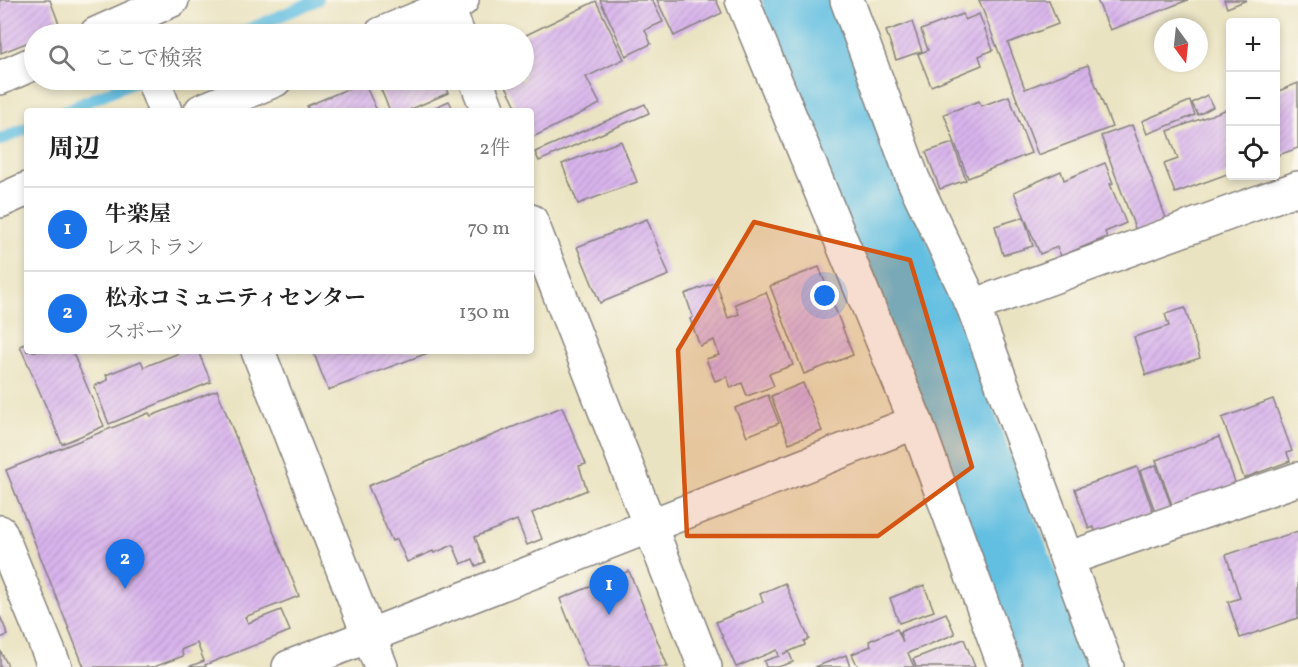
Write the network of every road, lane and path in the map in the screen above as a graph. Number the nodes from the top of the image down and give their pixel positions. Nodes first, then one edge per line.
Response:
1 (172, 0) edge
2 (742, 0) edge
3 (849, 1) edge
4 (456, 14) edge
5 (129, 18) edge
6 (418, 24) edge
7 (24, 67) edge
8 (0, 78) edge
9 (251, 90) edge
10 (480, 90) edge
11 (208, 108) edge
12 (487, 108) edge
13 (1298, 188) edge
14 (24, 190) edge
15 (0, 201) edge
16 (534, 229) edge
17 (973, 306) junction
18 (259, 354) edge
19 (916, 422) junction
20 (1298, 479) edge
21 (650, 526) junction
22 (0, 532) edge
23 (1067, 559) junction
24 (369, 635) junction
25 (55, 667) edge
26 (289, 667) edge
27 (381, 667) edge
28 (705, 667) edge
29 (1005, 667) edge
30 (1107, 667) edge

1 - 5 street
2 - 19 street
3 - 17 street
4 - 6 street
7 - 8 street
9 - 11 street
10 - 12 street
13 - 17 street
14 - 15 street
16 - 21 street
17 - 23 street
18 - 24 street
19 - 21 street
19 - 29 street
20 - 23 street
21 - 24 street
21 - 28 street
22 - 25 street
23 - 30 street
24 - 26 street
24 - 27 street

